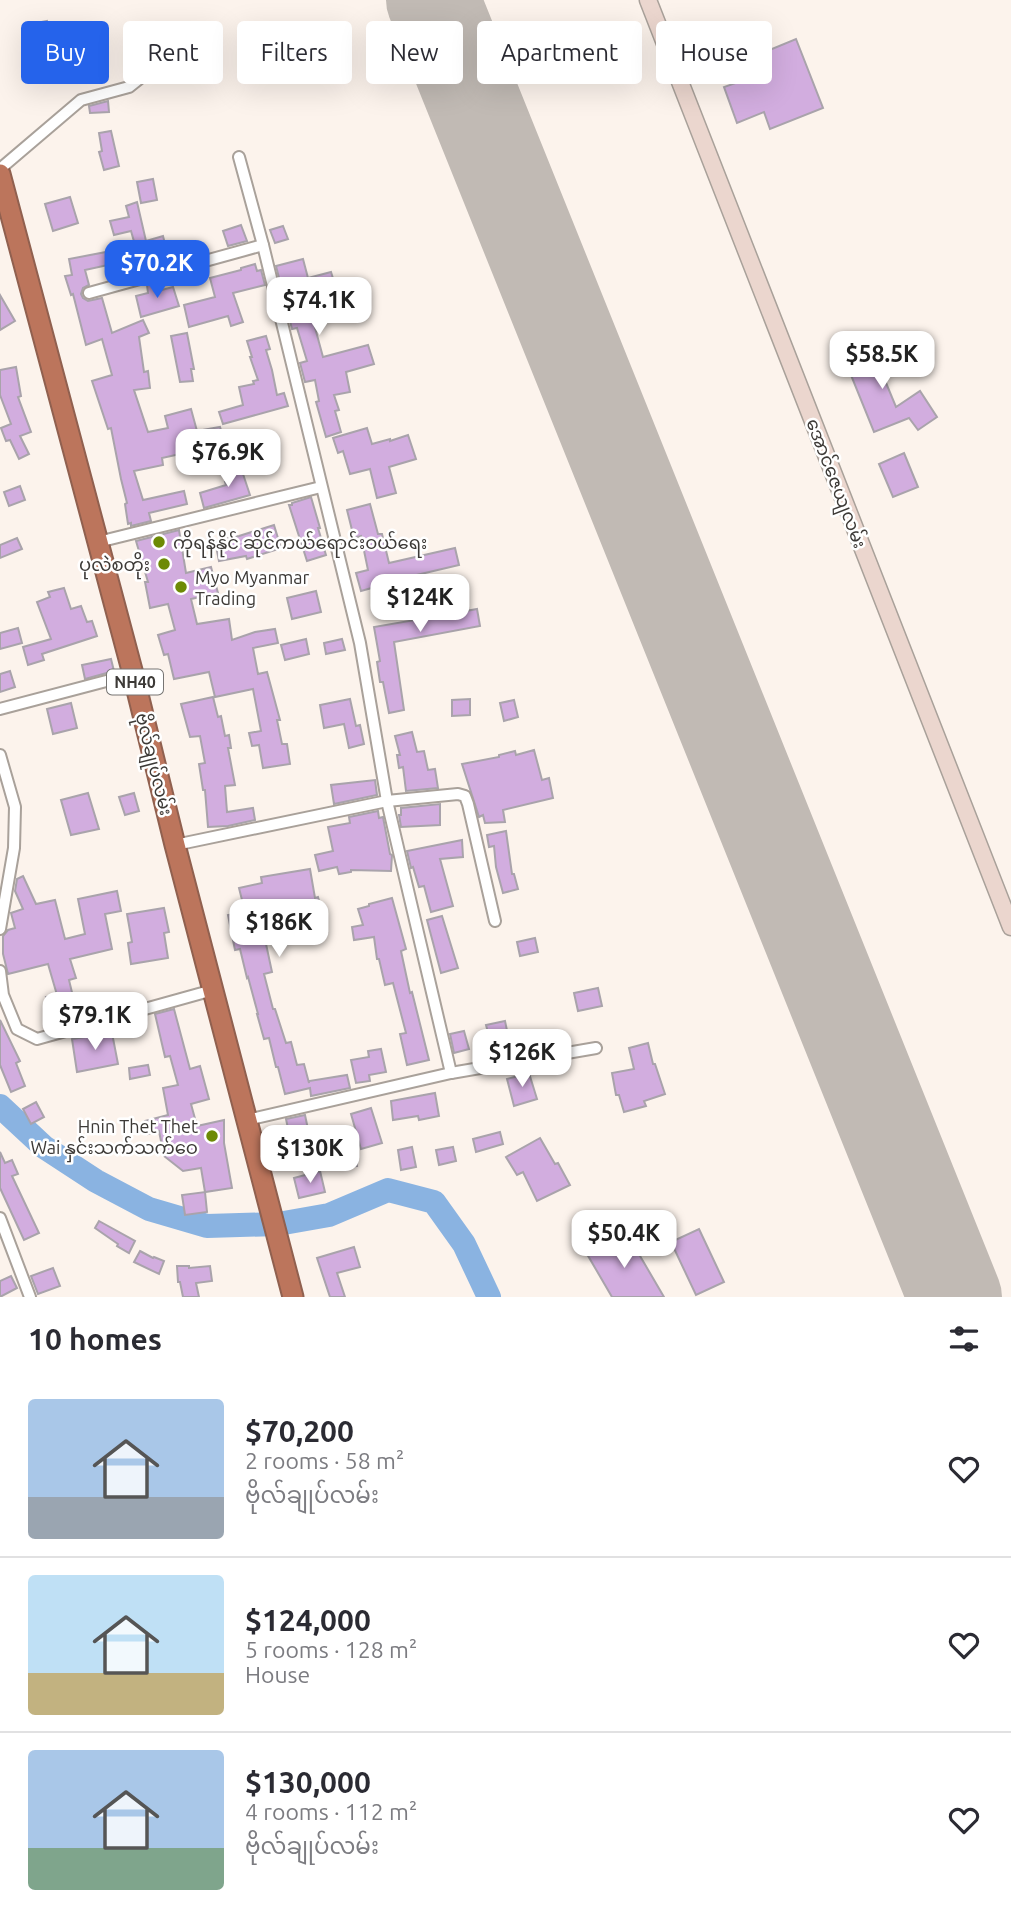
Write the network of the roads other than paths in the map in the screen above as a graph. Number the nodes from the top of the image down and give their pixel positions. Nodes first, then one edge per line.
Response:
1 (648, 0) edge
2 (133, 84) edge
3 (239, 157) dead end
4 (0, 169) edge
5 (0, 174) edge
6 (5, 210) edge
7 (263, 246) junction
8 (89, 293) dead end
9 (321, 487) junction
10 (98, 542) junction
11 (133, 674) junction
12 (0, 709) edge
13 (0, 755) edge
14 (387, 801) junction
15 (175, 845) junction
16 (495, 921) dead end
17 (1011, 927) edge
18 (0, 929) edge
19 (0, 971) edge
20 (213, 990) junction
21 (596, 1048) dead end
22 (451, 1073) junction
23 (247, 1120) junction
24 (0, 1218) edge
25 (292, 1292) edge
26 (30, 1297) edge

1 - 17 street, အောင်ဇေယျလမ်း
2 - 4 street
3 - 7 street
5 - 6 highway, ဗိုလ်ချုပ်လမ်း / NH40
6 - 10 highway, ဗိုလ်ချုပ်လမ်း / NH40
7 - 8 street
7 - 9 street
9 - 10 street
9 - 14 street
10 - 11 highway, ဗိုလ်ချုပ်လမ်း / NH40
11 - 12 street
11 - 15 highway, ဗိုလ်ချုပ်လမ်း / NH40
13 - 18 street
14 - 15 street
14 - 16 street
14 - 22 street
15 - 20 highway, ဗိုလ်ချုပ်လမ်း / NH40
19 - 20 street
20 - 23 highway, ဗိုလ်ချုပ်လမ်း / NH40
21 - 22 street
22 - 23 street
23 - 25 highway, ဗိုလ်ချုပ်လမ်း / NH40
24 - 26 street

